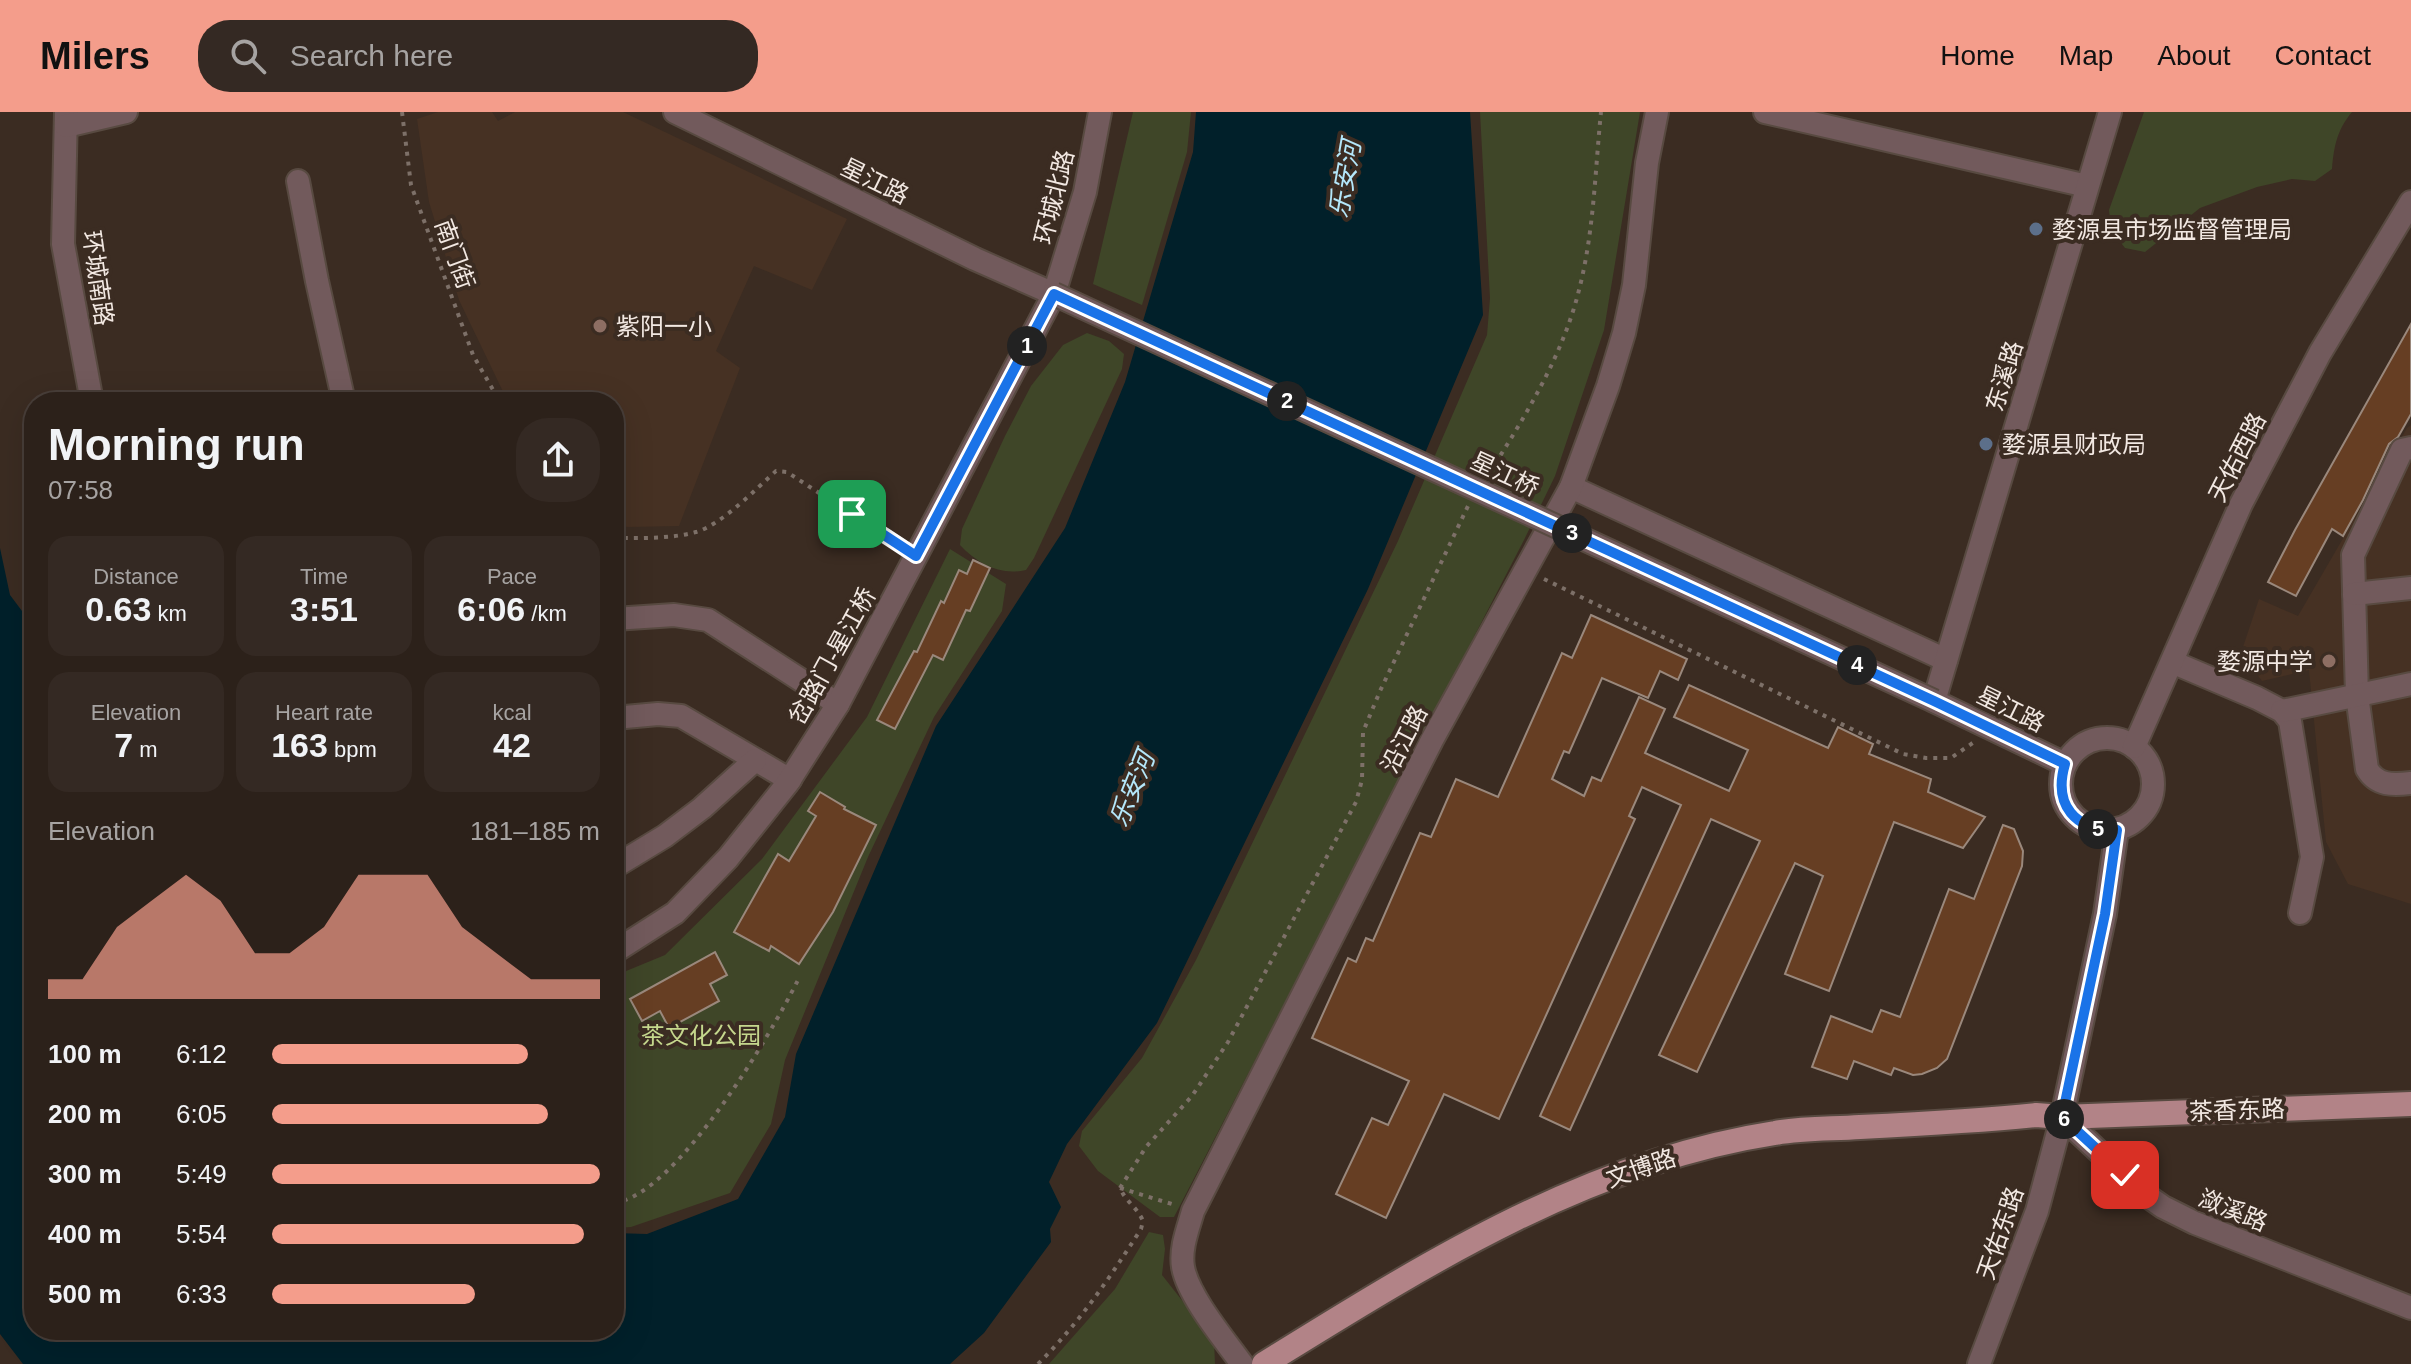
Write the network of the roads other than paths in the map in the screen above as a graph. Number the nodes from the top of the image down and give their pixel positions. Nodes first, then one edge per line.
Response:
1 (126, 112) edge
2 (675, 112) edge
3 (1100, 112) edge
4 (1657, 112) edge
5 (1765, 112) edge
6 (2110, 112) edge
7 (66, 119) edge
8 (298, 181) dead end
9 (2087, 186) junction
10 (2411, 202) edge
11 (1054, 294) junction
12 (90, 392) edge
13 (342, 392) edge
14 (2411, 448) edge
15 (1571, 487) junction
16 (2411, 588) edge
17 (2354, 594) junction
18 (624, 618) edge
19 (1946, 660) junction
20 (2172, 662) junction
21 (2411, 684) edge
22 (2357, 695) junction
23 (1934, 701) junction
24 (838, 704) junction
25 (2282, 711) junction
26 (624, 717) edge
27 (2134, 747) junction
28 (755, 760) junction
29 (2065, 764) junction
30 (790, 780) junction
31 (2411, 783) edge
32 (2117, 830) junction
33 (624, 861) edge
34 (2300, 913) dead end
35 (624, 946) edge
36 (2411, 1104) edge
37 (2062, 1117) junction
38 (2411, 1308) edge
39 (1242, 1364) edge
40 (1264, 1364) edge
41 (1979, 1364) edge

1 - 7 street
2 - 11 street, 星江路
3 - 11 street, 环城北路
4 - 15 street, 沿江路
5 - 9 street
6 - 9 street, 东溪路
7 - 12 street, 环城南路
8 - 13 street
9 - 19 street, 东溪路
10 - 20 street, 天佑西路
11 - 23 street, 星江桥, bridge
11 - 24 street, 岔路门-星江桥
14 - 17 street
15 - 19 street
15 - 39 street, 沿江路
16 - 17 street
17 - 22 street
18 - 24 street
19 - 23 street, 东溪路
20 - 25 street
20 - 27 street, 天佑西路
21 - 22 street
22 - 25 street
22 - 31 street
23 - 29 street, 星江路
24 - 30 street, 岔路门-星江桥
25 - 34 street
26 - 28 street
27 - 29 street
27 - 32 street
28 - 30 street
28 - 33 street
29 - 32 street
30 - 35 street, 岔路门-星江桥
32 - 37 street
36 - 37 main road, 茶香东路
37 - 38 street, 潋溪路
37 - 40 main road, 文博路
37 - 41 street, 天佑东路

